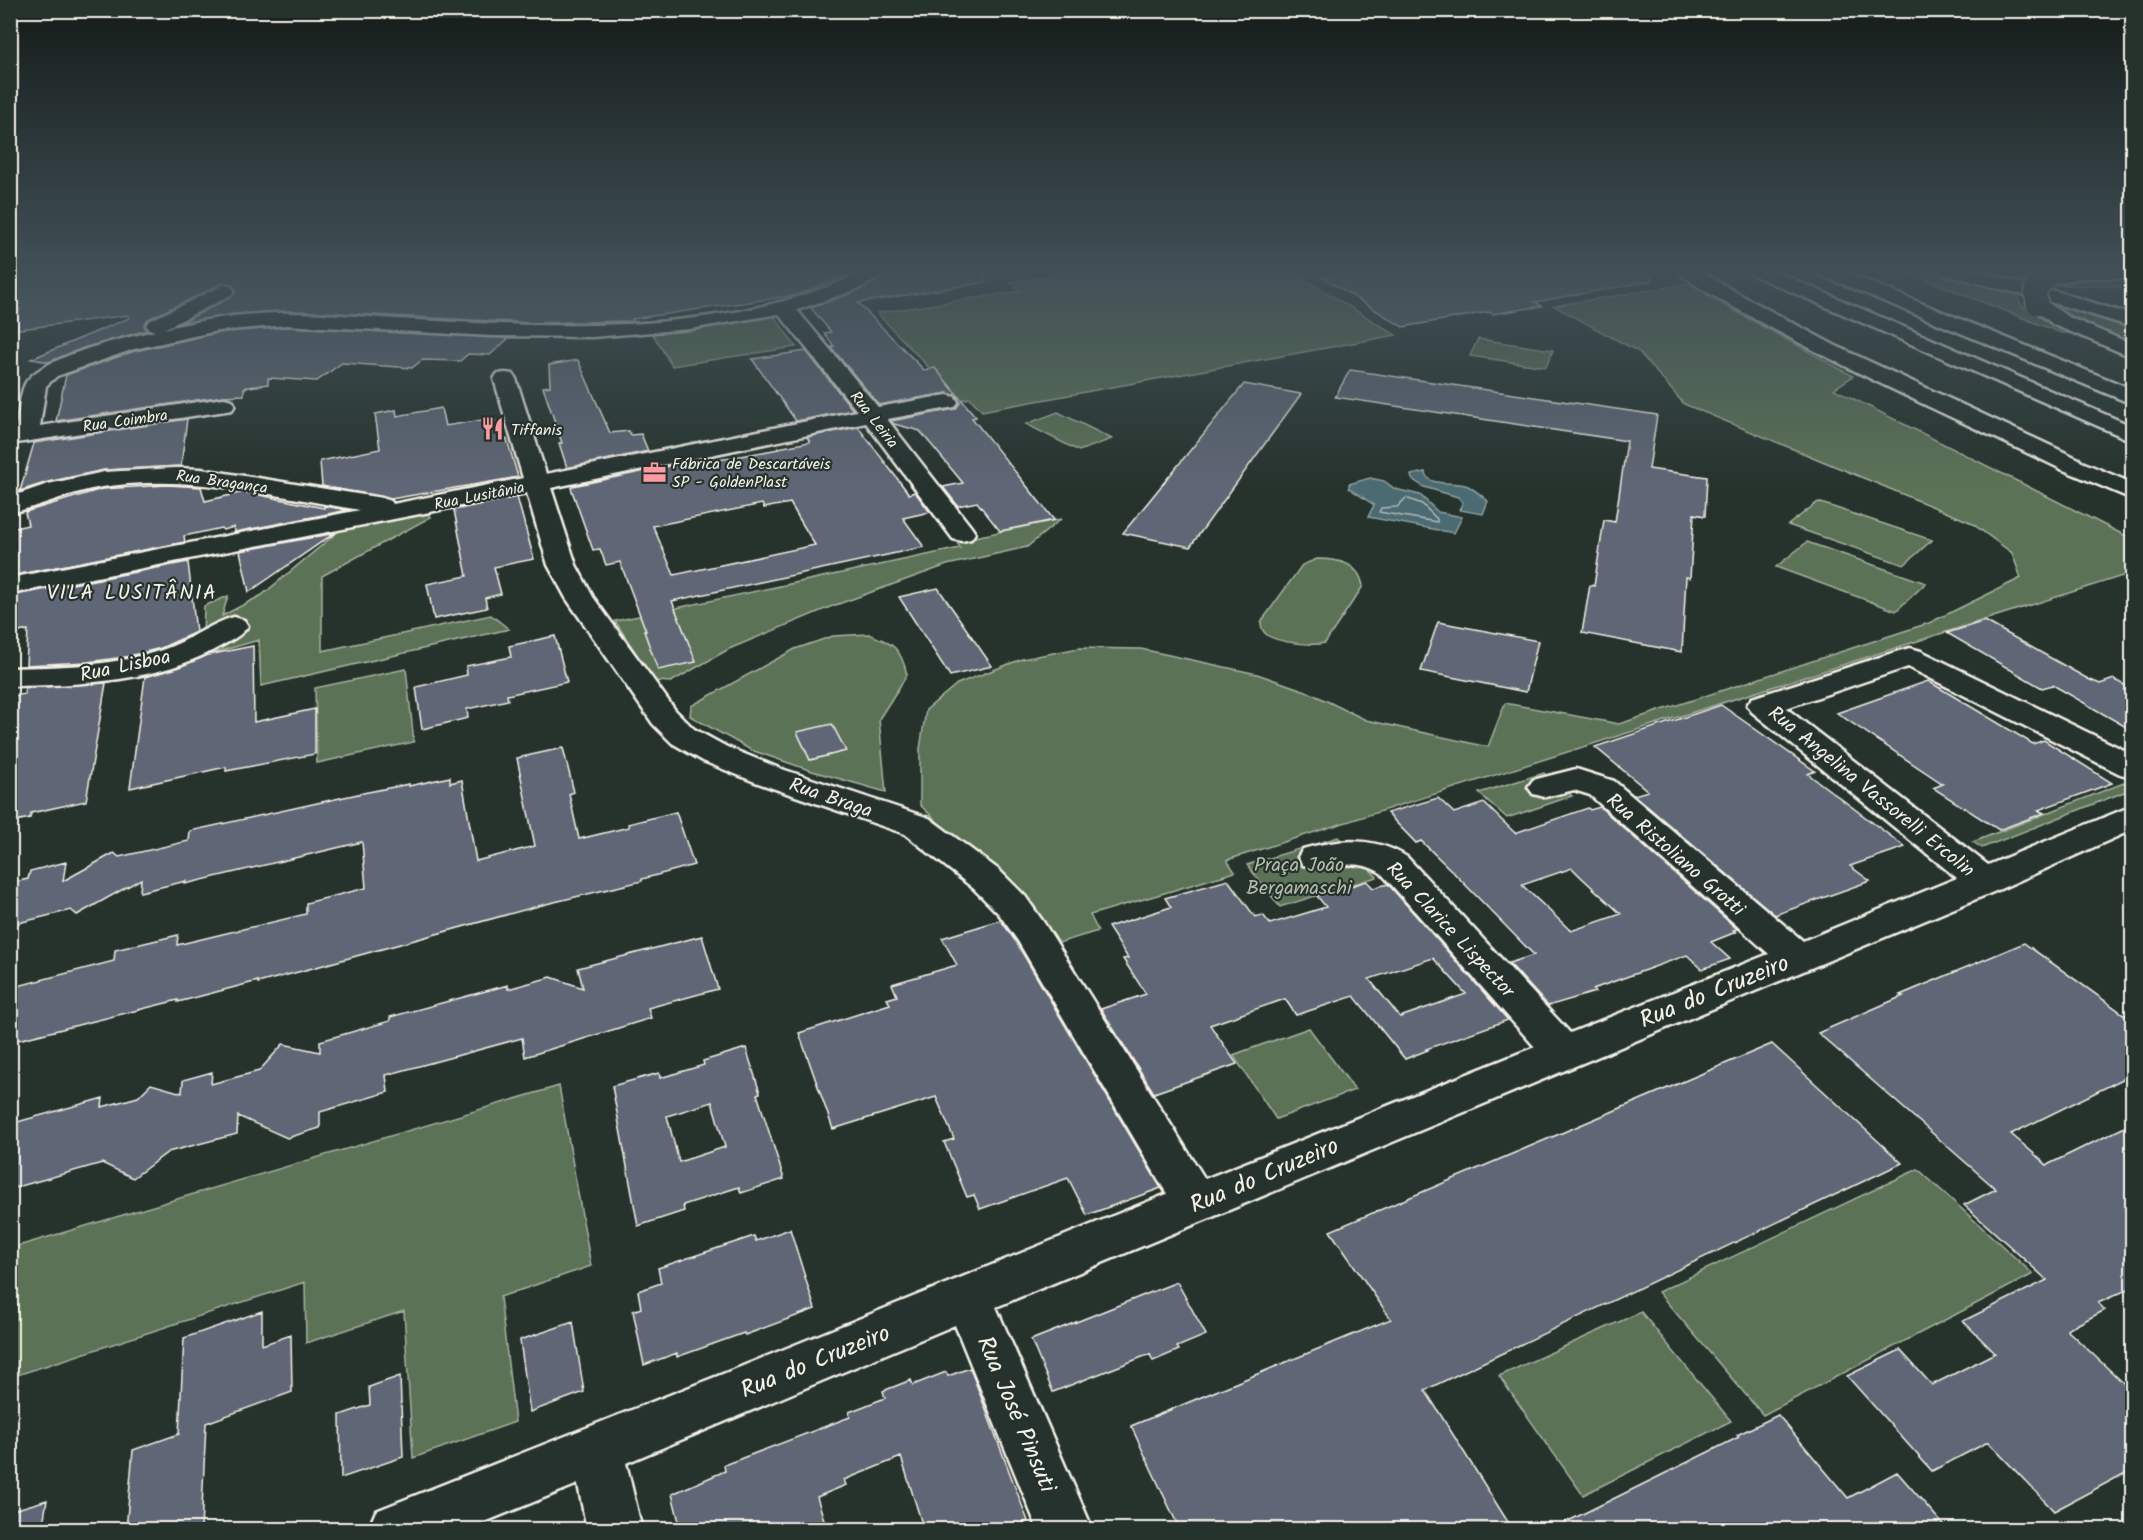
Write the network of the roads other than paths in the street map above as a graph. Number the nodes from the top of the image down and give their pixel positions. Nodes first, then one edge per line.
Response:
1 (130, 342) edge
2 (813, 342) edge
3 (1815, 342) edge
4 (1922, 342) edge
5 (1964, 342) edge
6 (1999, 342) edge
7 (2111, 342) edge
8 (2133, 351) edge
9 (505, 379) dead end
10 (2133, 397) edge
11 (947, 402) dead end
12 (224, 405) dead end
13 (2133, 413) edge
14 (872, 414) junction
15 (19, 431) edge
16 (2133, 434) edge
17 (2070, 464) junction
18 (538, 483) junction
19 (2133, 492) edge
20 (2133, 499) edge
21 (10, 506) edge
22 (401, 510) junction
23 (962, 533) dead end
24 (10, 586) edge
25 (234, 626) dead end
26 (10, 677) edge
27 (2133, 766) edge
28 (1545, 787) dead end
29 (2133, 817) edge
30 (1316, 857) dead end
31 (1985, 881) junction
32 (1797, 957) junction
33 (1564, 1053) junction
34 (1196, 1203) junction
35 (968, 1298) junction
36 (597, 1451) junction
37 (395, 1530) edge
38 (615, 1530) edge
39 (1066, 1530) edge

1 - 15 main road
2 - 14 main road, Rua Leiria
3 - 17 main road
4 - 16 main road
5 - 13 main road
6 - 10 main road
7 - 8 main road
9 - 18 main road, Rua Braga
11 - 14 main road, Rua Lusitânia
12 - 15 main road, Rua Coimbra
14 - 18 main road, Rua Lusitânia
14 - 23 main road, Rua Leiria
17 - 19 main road
17 - 20 main road
18 - 22 main road, Rua Lusitânia
18 - 34 main road, Rua Braga
21 - 22 main road, Rua Bragança
22 - 24 main road, Rua Lusitânia
25 - 26 main road, Rua Lisboa
27 - 31 main road, Rua Angelina Vassorelli Ercolin
28 - 32 main road, Rua Ristoliano Grotti
29 - 31 main road, Rua do Cruzeiro
30 - 33 main road, Rua Clarice Lispector
31 - 32 main road, Rua do Cruzeiro
32 - 33 main road, Rua do Cruzeiro
33 - 34 main road, Rua do Cruzeiro
34 - 35 main road, Rua do Cruzeiro
35 - 36 main road, Rua do Cruzeiro
35 - 39 main road, Rua José Pinsuti
36 - 37 main road, Rua do Cruzeiro
36 - 38 main road

